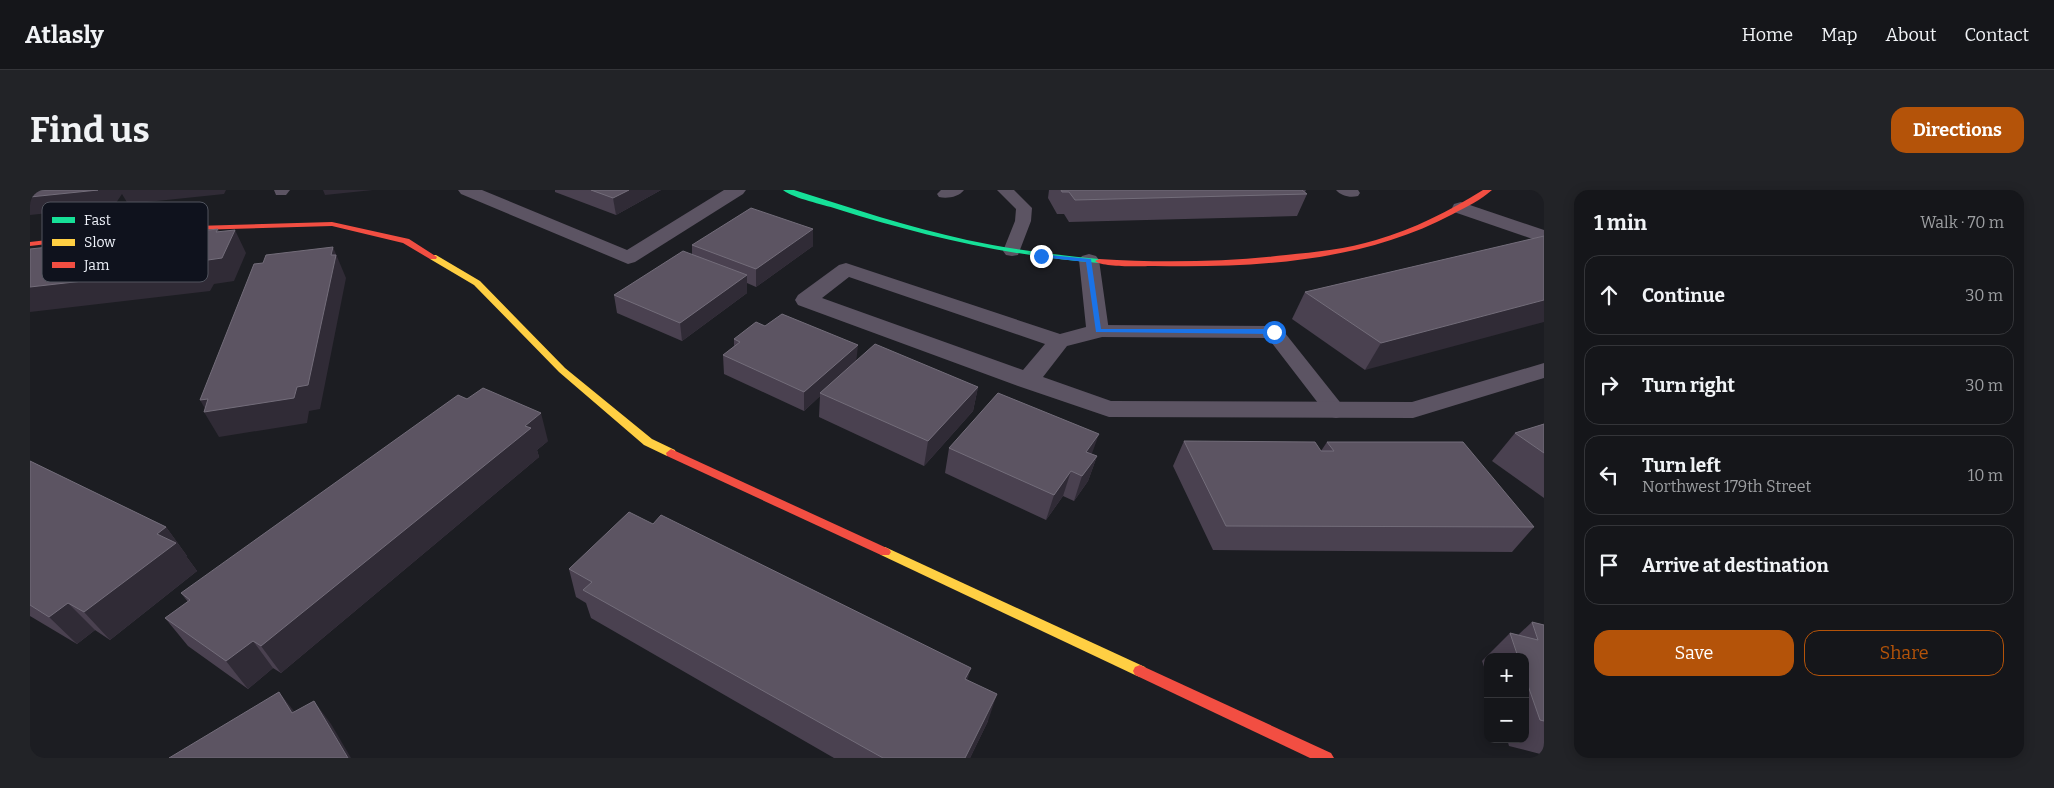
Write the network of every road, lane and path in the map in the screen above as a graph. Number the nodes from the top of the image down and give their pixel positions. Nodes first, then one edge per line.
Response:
1 (467, 190) edge
2 (736, 190) edge
3 (787, 190) edge
4 (1005, 190) edge
5 (1488, 190) edge
6 (1461, 208) junction
7 (208, 228) edge
8 (1544, 237) edge
9 (1012, 251) junction
10 (1089, 260) junction
11 (1098, 330) junction
12 (1059, 342) junction
13 (1544, 370) edge
14 (1027, 381) junction
15 (1336, 411) junction
16 (1326, 758) edge

1 - 2 street
3 - 9 street
4 - 9 lane
5 - 6 street
6 - 8 street
6 - 10 street
7 - 16 street
9 - 10 street
10 - 11 street
11 - 12 street
11 - 15 lane
12 - 14 street
12 - 14 street
13 - 15 street
14 - 15 street

